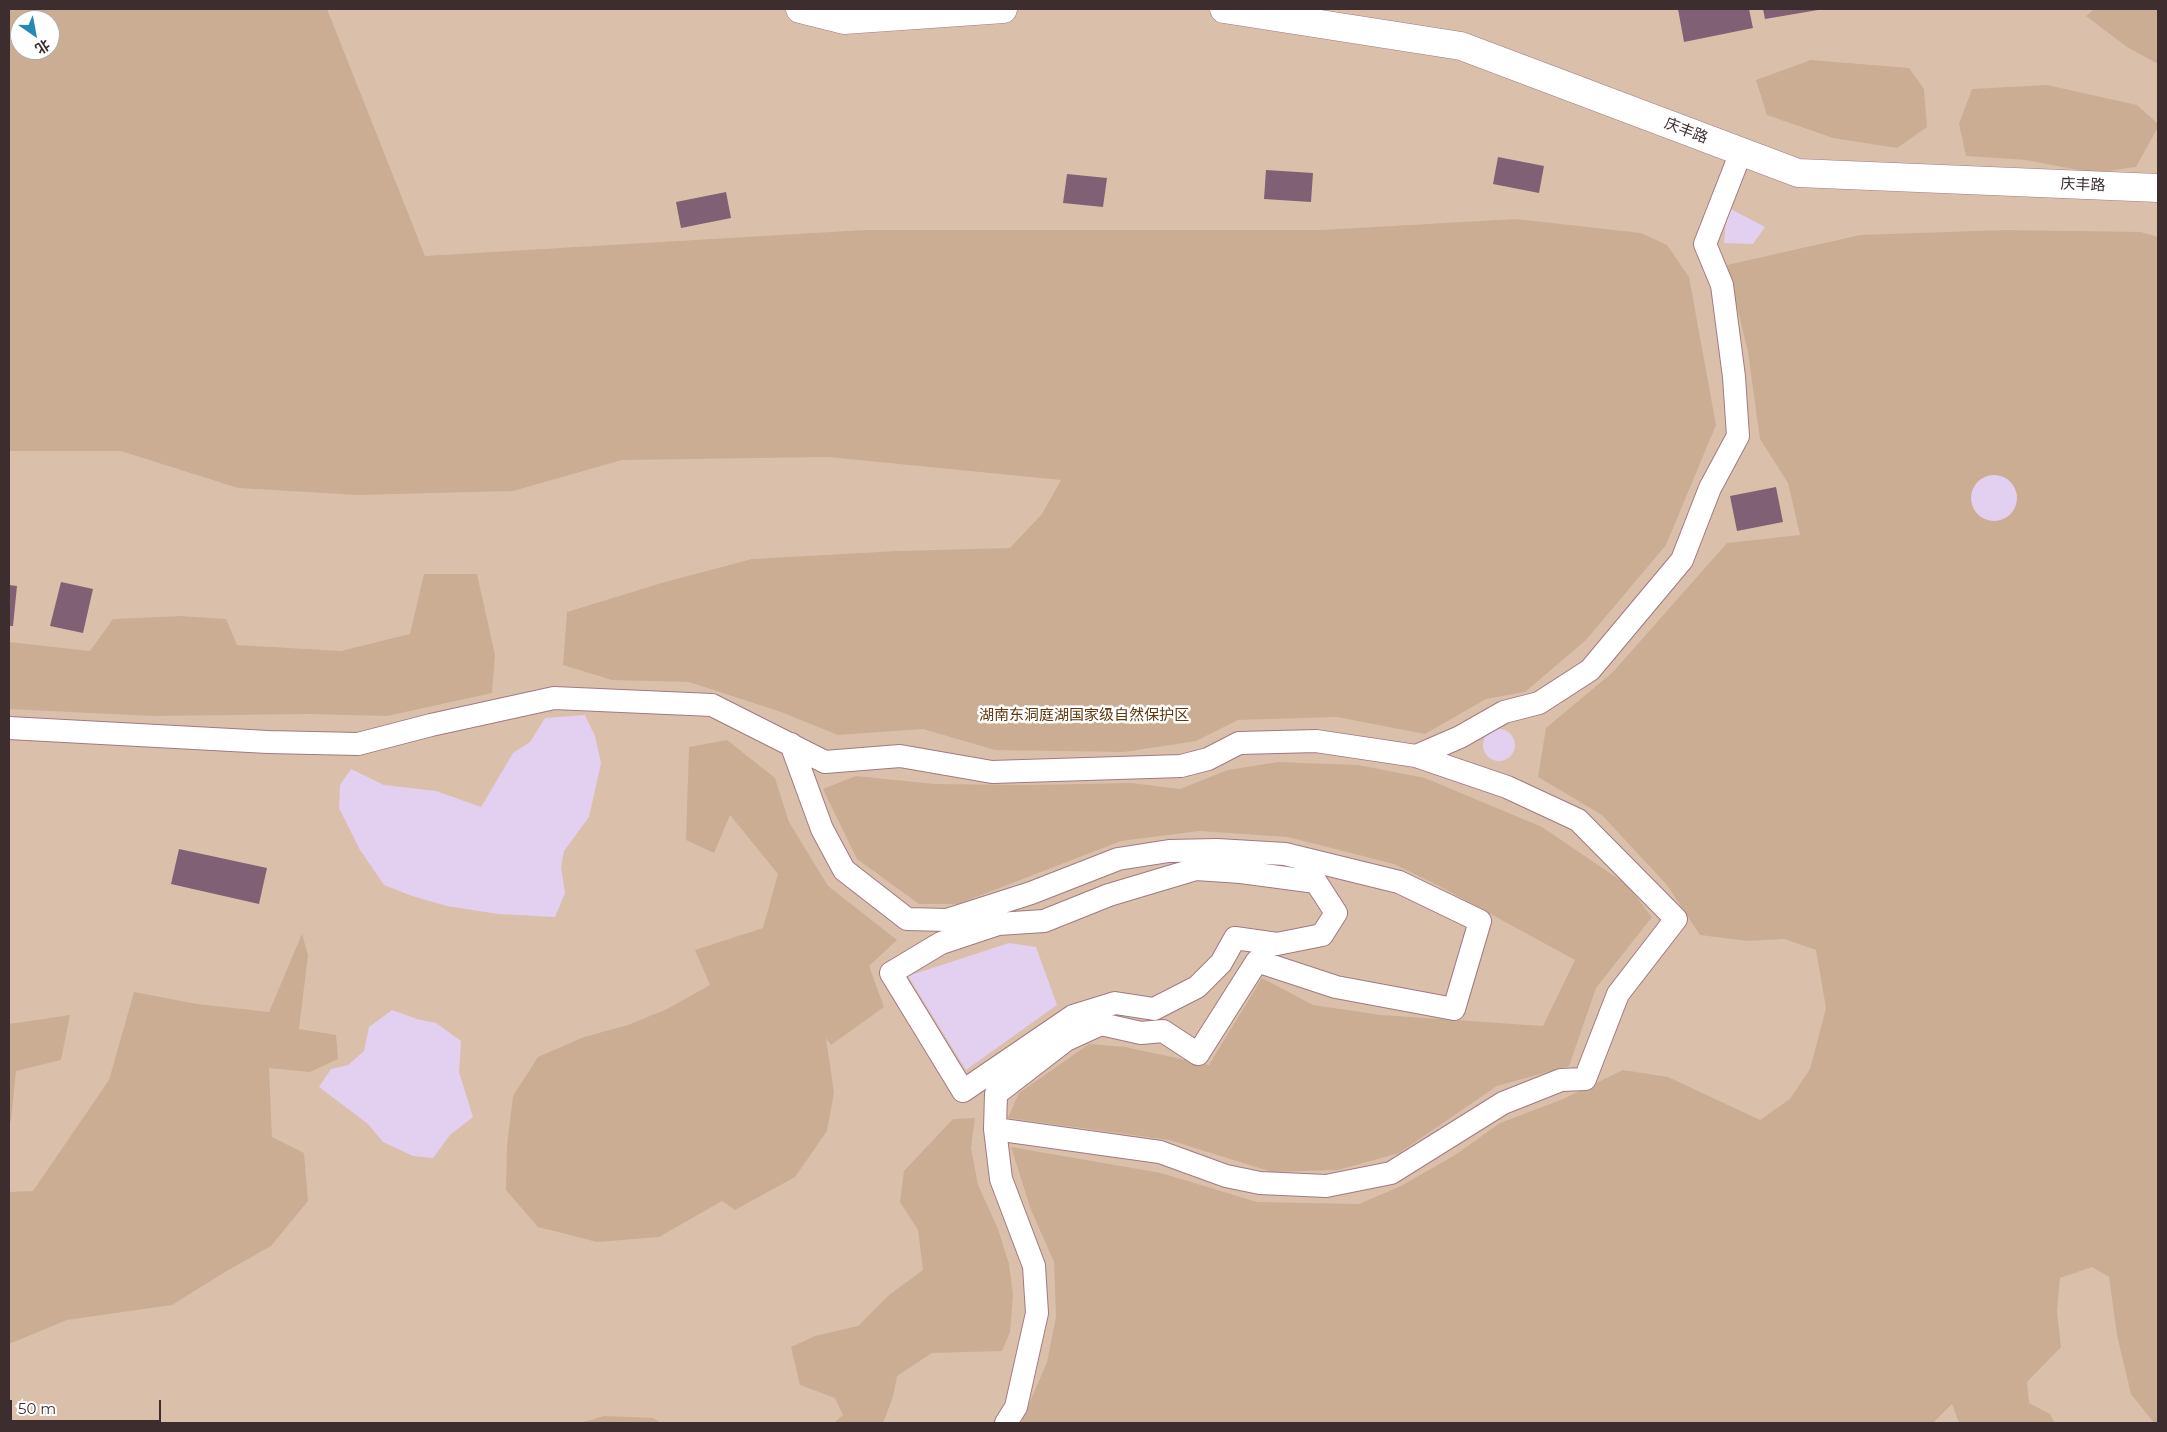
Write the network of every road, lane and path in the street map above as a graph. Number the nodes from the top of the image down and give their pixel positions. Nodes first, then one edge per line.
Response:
1 (800, 9) edge
2 (1003, 9) edge
3 (1224, 9) edge
4 (1741, 152) junction
5 (2158, 188) edge
6 (9, 728) edge
7 (791, 744) junction
8 (1416, 756) junction
9 (1073, 1016) joint
10 (995, 1129) junction
11 (1006, 1423) edge

1 - 2 street
3 - 4 street, 庆丰路
4 - 5 street, 庆丰路
4 - 8 street
6 - 7 street
7 - 8 street
7 - 10 street
8 - 10 street
9 - 9 street
10 - 11 street

